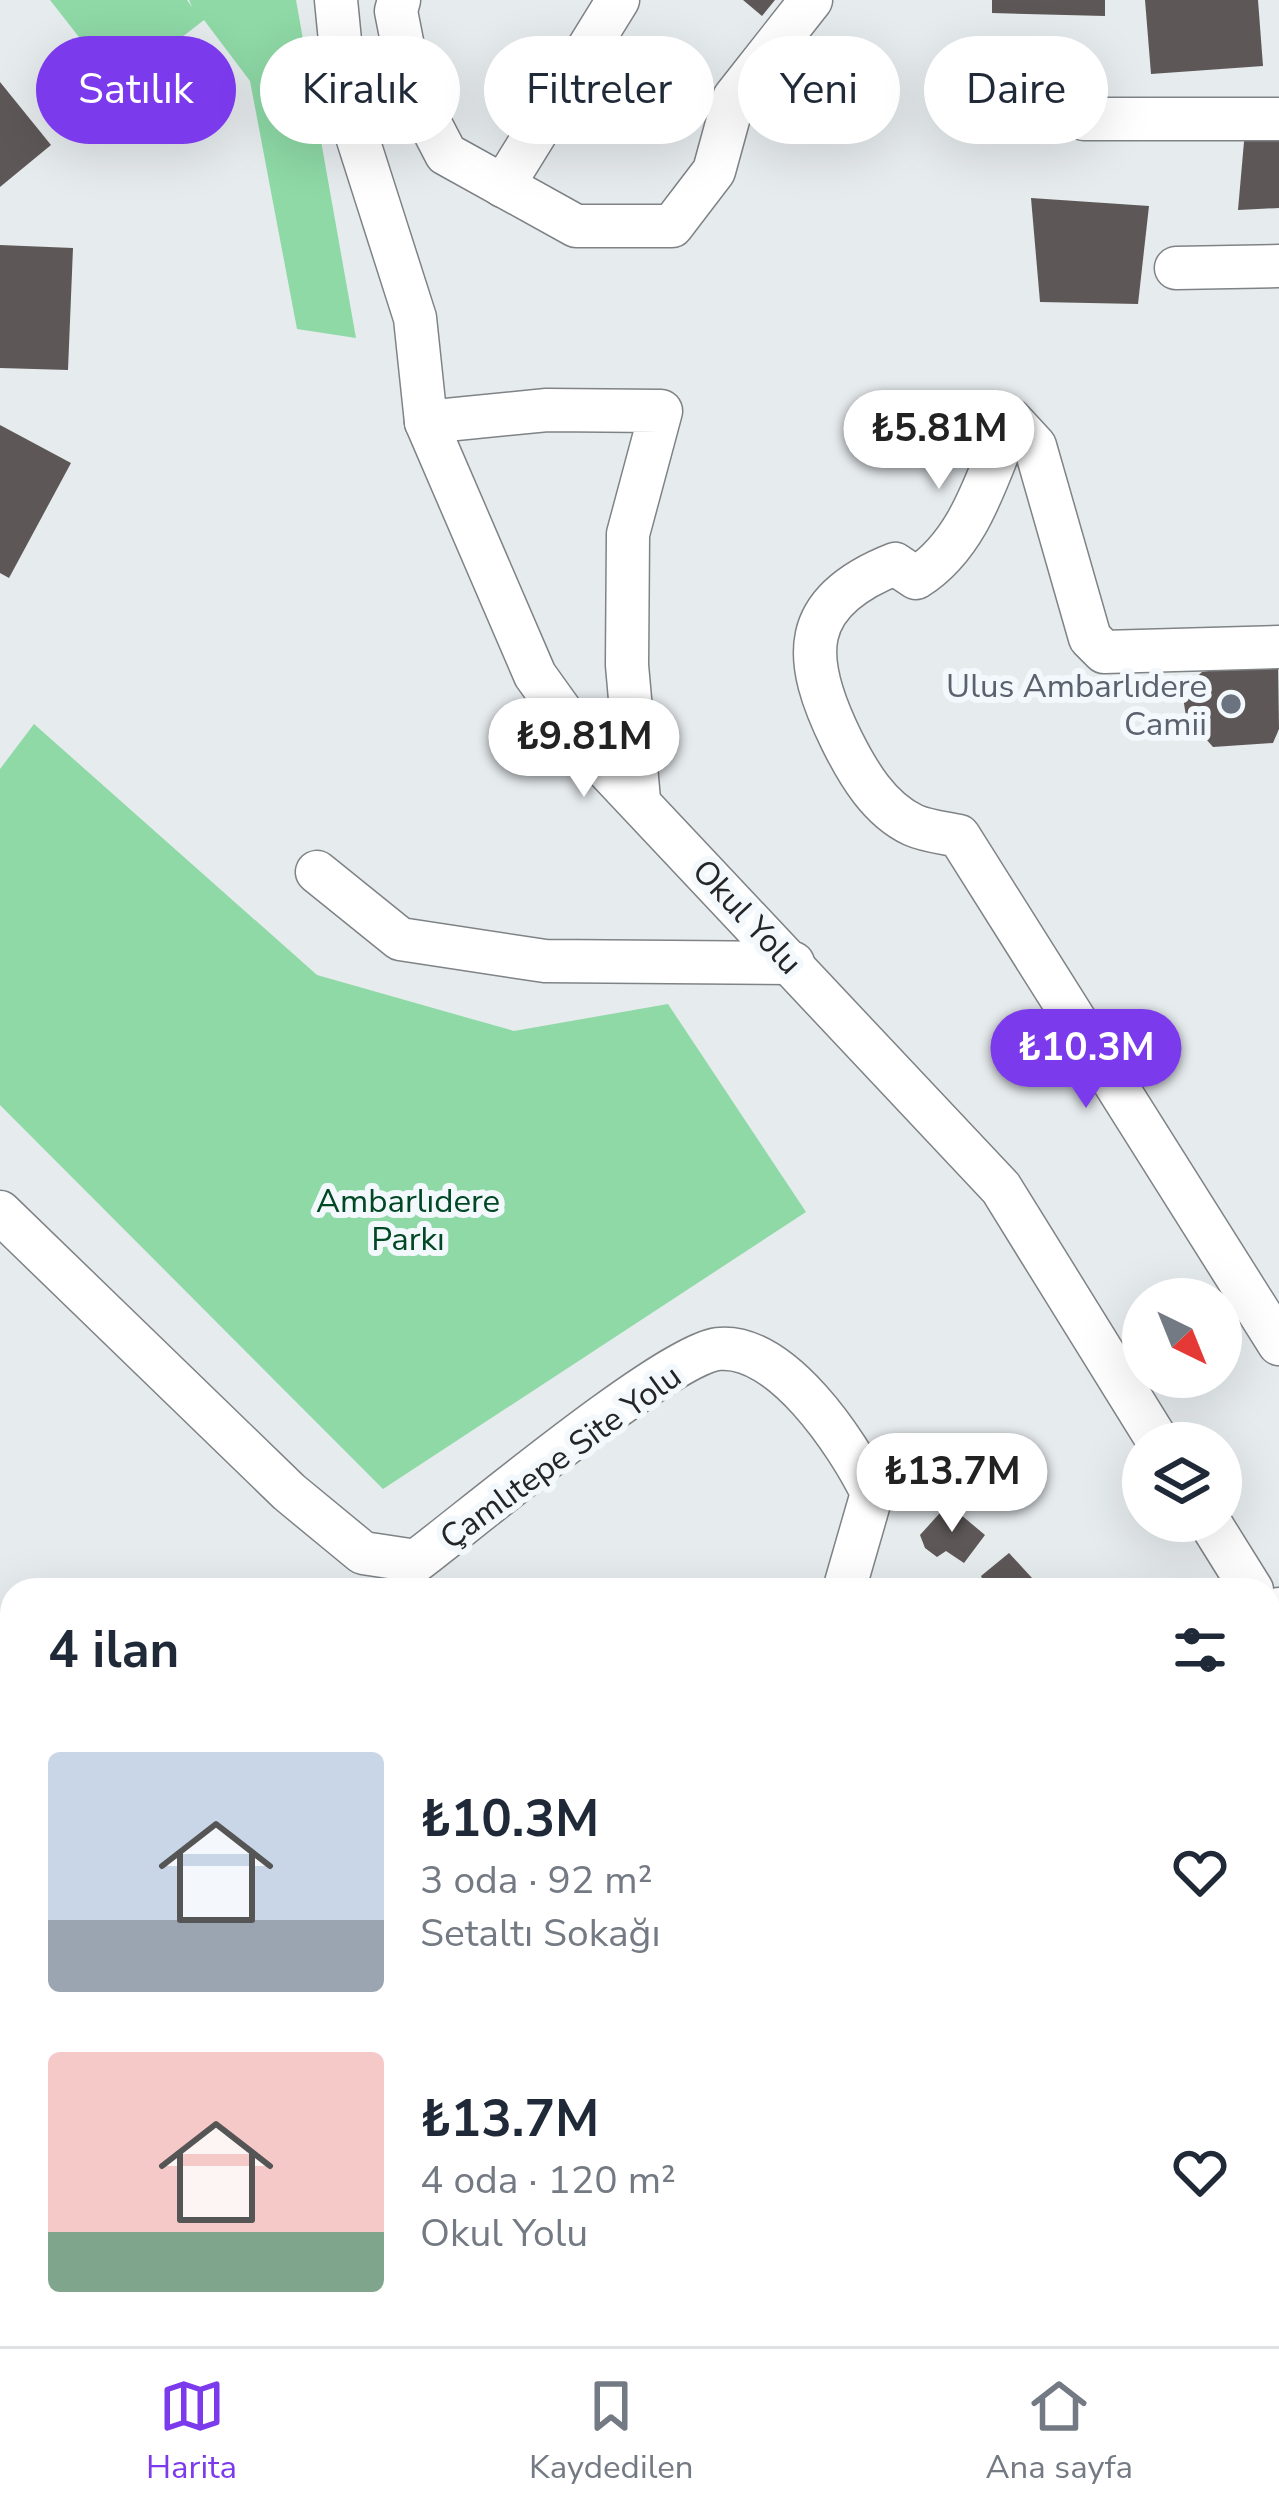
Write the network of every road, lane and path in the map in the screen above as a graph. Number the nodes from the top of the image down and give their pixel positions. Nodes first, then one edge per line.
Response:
1 (336, 0) edge
2 (399, 0) edge
3 (618, 0) edge
4 (811, 0) edge
5 (1108, 119) edge
6 (1279, 119) edge
7 (503, 186) junction
8 (1279, 266) edge
9 (1176, 268) dead end
10 (426, 422) junction
11 (1279, 647) edge
12 (639, 800) junction
13 (317, 872) dead end
14 (793, 963) junction
15 (0, 1212) edge
16 (1279, 1344) edge
17 (1146, 1422) edge
18 (1222, 1542) edge
19 (847, 1578) edge
20 (1245, 1578) edge

1 - 10 street, Okul Yolu
2 - 7 street
3 - 7 street
4 - 7 street
5 - 6 street
8 - 9 street
10 - 12 street, Okul Yolu
10 - 12 street
11 - 16 street
12 - 14 street, Okul Yolu
13 - 14 street
14 - 17 street, Okul Yolu
15 - 19 street, Çamlıtepe Site Yolu
18 - 20 street

